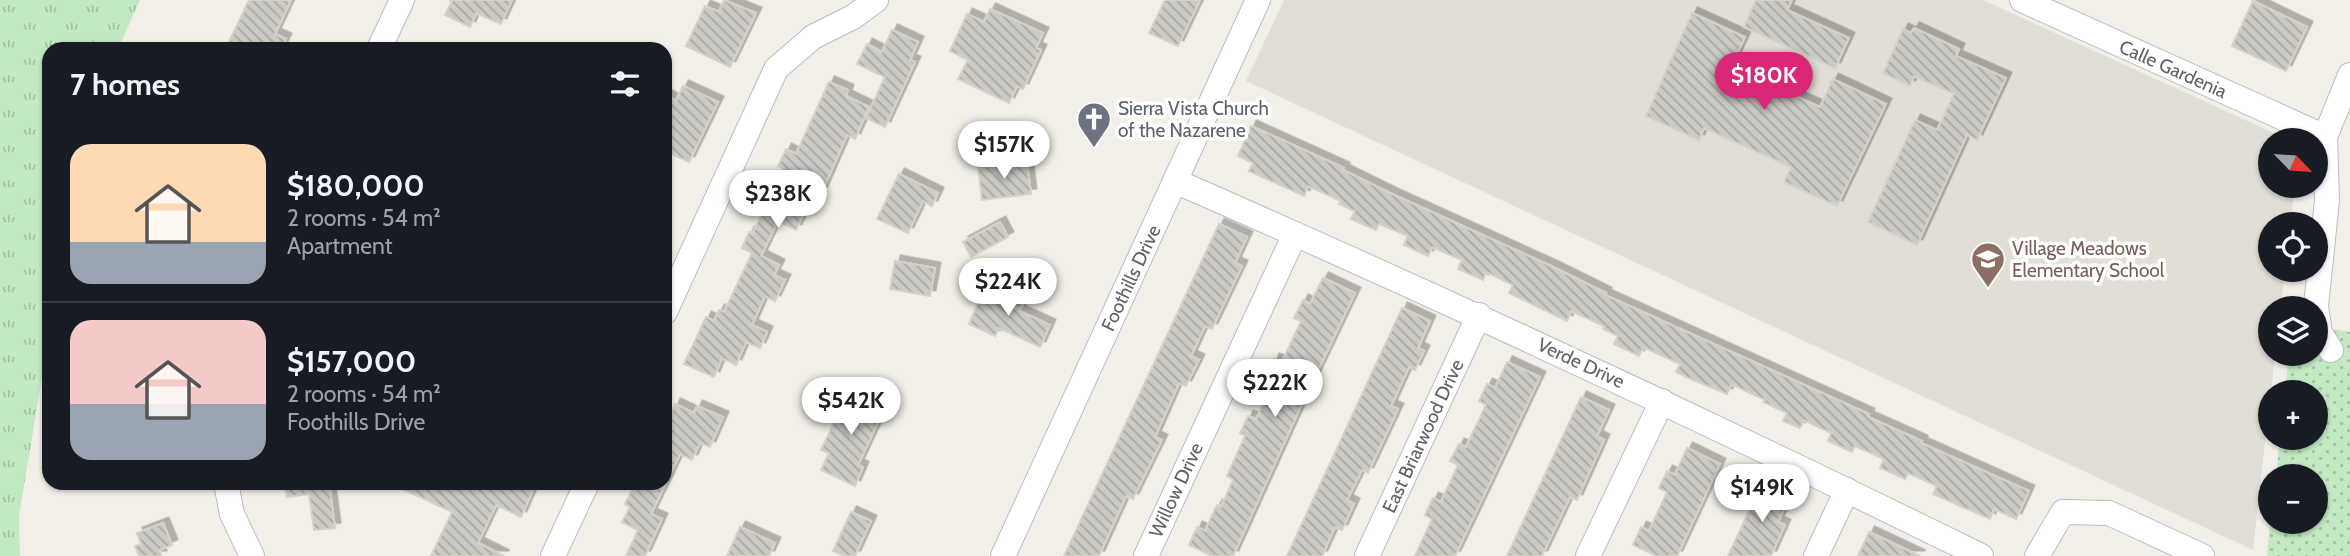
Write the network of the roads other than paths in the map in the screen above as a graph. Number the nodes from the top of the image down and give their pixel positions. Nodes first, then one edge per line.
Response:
1 (402, 0) edge
2 (876, 0) edge
3 (1258, 0) edge
4 (2022, 0) edge
5 (382, 42) edge
6 (2350, 75) edge
7 (2307, 128) edge
8 (2328, 129) edge
9 (1175, 181) junction
10 (2327, 198) edge
11 (1295, 234) junction
12 (672, 297) edge
13 (1479, 315) junction
14 (2331, 350) dead end
15 (1662, 401) junction
16 (227, 490) edge
17 (584, 490) edge
18 (1847, 490) junction
19 (251, 556) edge
20 (553, 556) edge
21 (1003, 556) edge
22 (1146, 556) edge
23 (1367, 556) edge
24 (1588, 556) edge
25 (1816, 556) edge
26 (1981, 556) edge
27 (2037, 556) edge
28 (2202, 556) edge

1 - 5 street
2 - 12 street
3 - 9 street, Foothills Drive
4 - 7 street, Calle Gardenia
6 - 8 street
9 - 11 street, Verde Drive
9 - 21 street, Foothills Drive
10 - 14 street
11 - 13 street, Verde Drive
11 - 22 street, Willow Drive
13 - 15 street, Verde Drive
13 - 23 street, East Briarwood Drive
15 - 18 street, Verde Drive
15 - 24 street
16 - 19 street
17 - 20 street
18 - 25 street
18 - 26 street, Verde Drive
27 - 28 street

